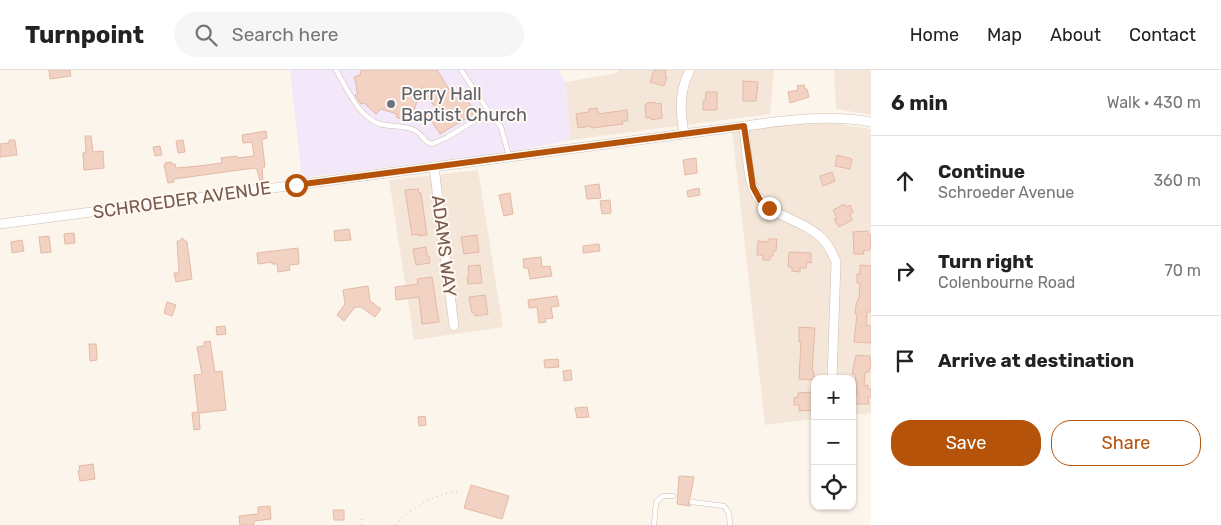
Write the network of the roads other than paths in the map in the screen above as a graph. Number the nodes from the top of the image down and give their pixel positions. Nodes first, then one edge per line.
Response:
1 (336, 70) edge
2 (461, 70) edge
3 (690, 70) edge
4 (489, 112) junction
5 (871, 122) edge
6 (744, 126) junction
7 (684, 133) junction
8 (509, 156) junction
9 (434, 167) junction
10 (0, 224) edge
11 (454, 326) dead end
12 (832, 375) edge
13 (673, 496) dead end
14 (692, 502) dead end
15 (654, 525) edge
16 (730, 525) edge

1 - 4 lane
2 - 4 lane
3 - 7 street
4 - 8 lane
5 - 6 street, SCHROEDER AVENUE
6 - 7 street, SCHROEDER AVENUE
6 - 12 street
7 - 8 street, SCHROEDER AVENUE
8 - 9 street, SCHROEDER AVENUE
9 - 10 street, SCHROEDER AVENUE
9 - 11 street, ADAMS WAY
13 - 15 lane
14 - 16 lane

